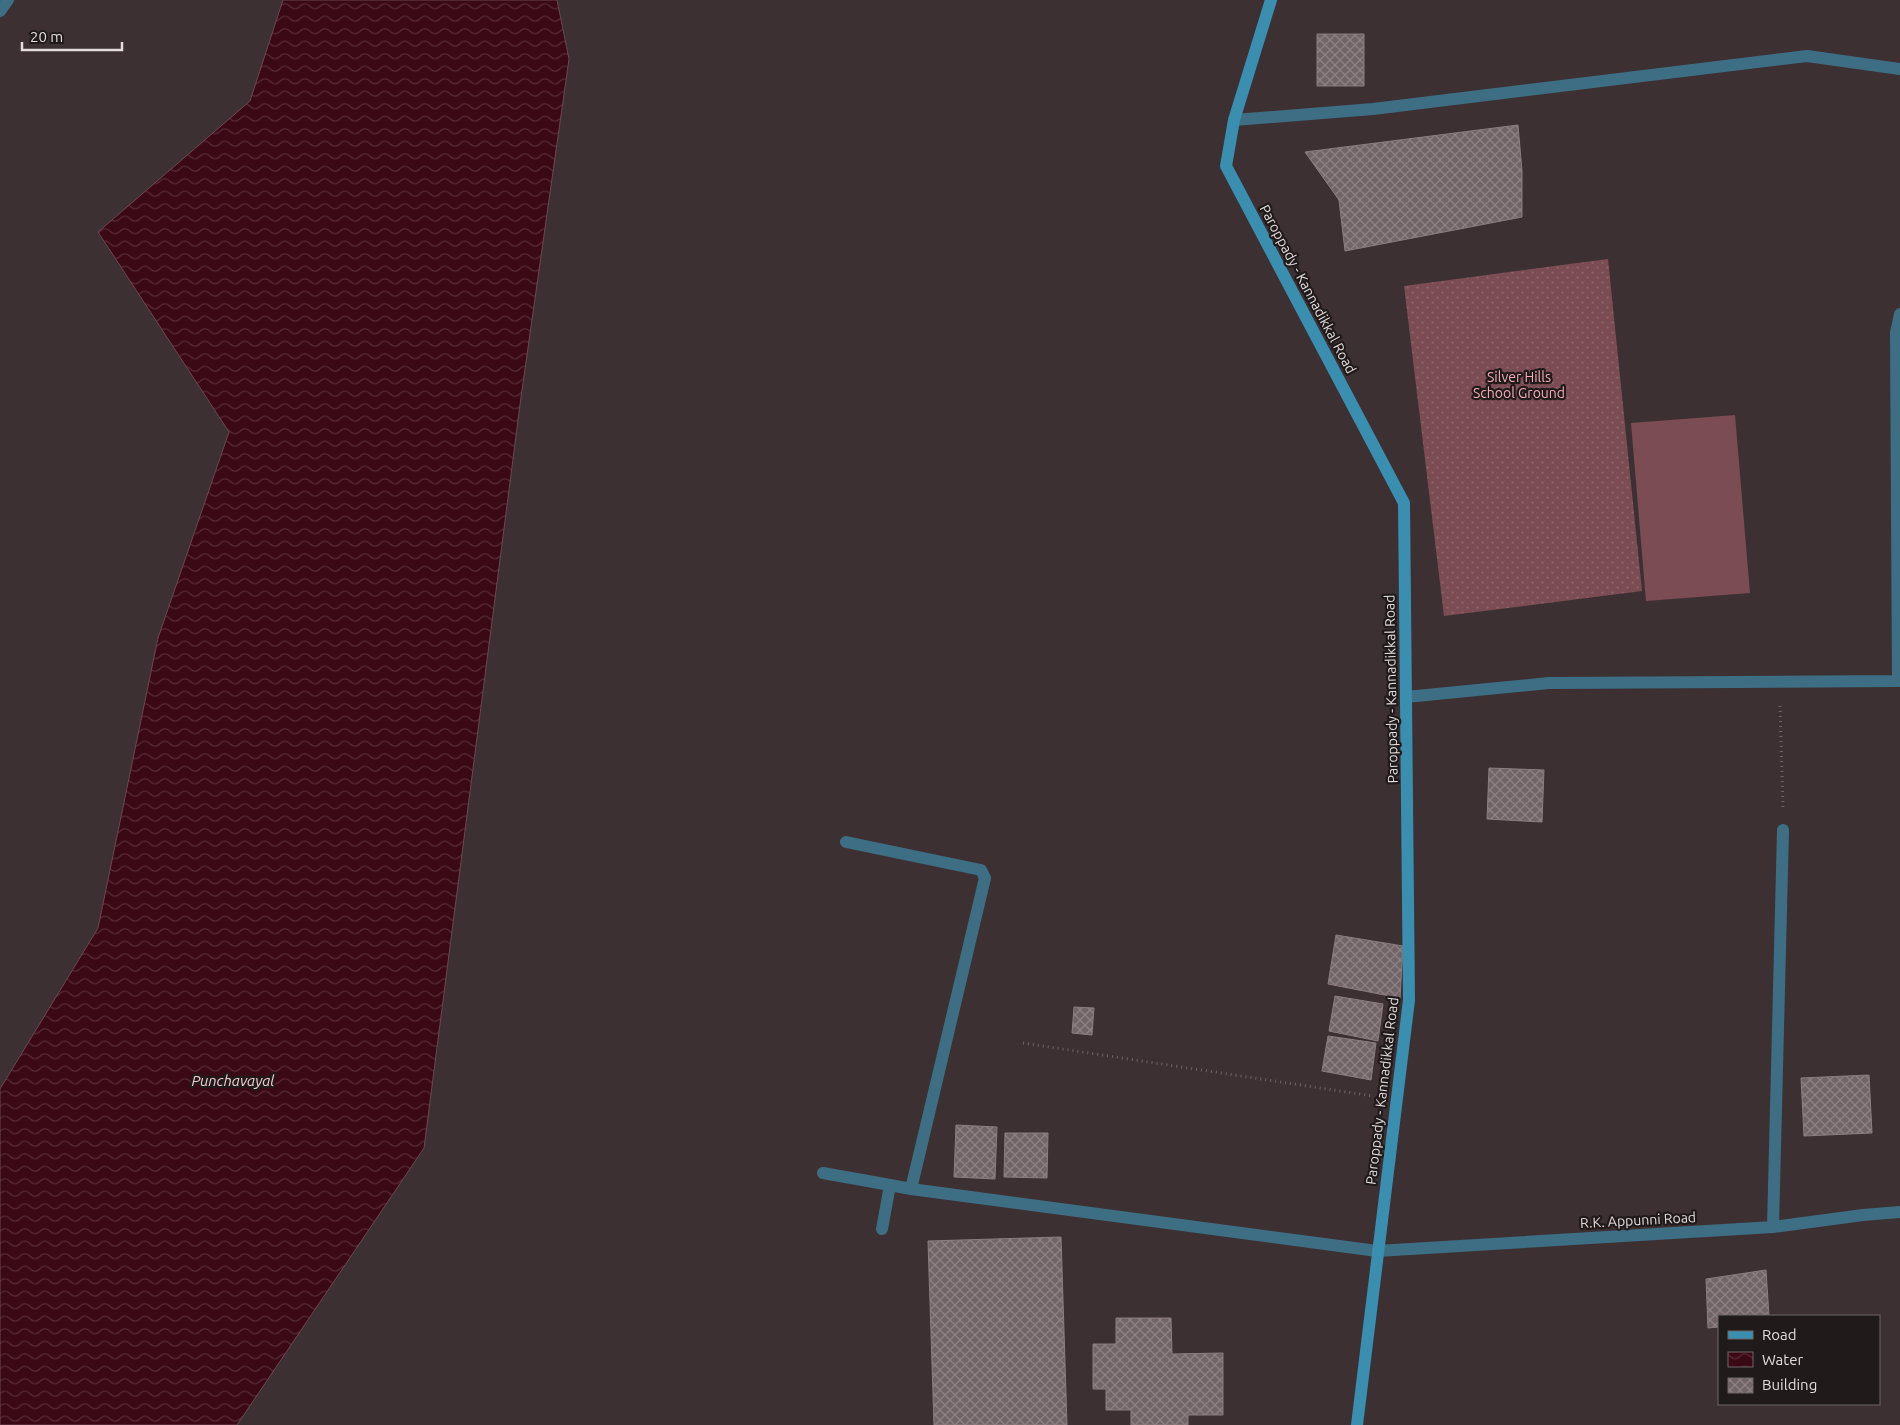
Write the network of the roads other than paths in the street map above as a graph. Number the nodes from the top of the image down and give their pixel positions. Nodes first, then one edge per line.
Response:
1 (8, 0) edge
2 (1271, 0) edge
3 (0, 11) edge
4 (1900, 69) edge
5 (1234, 120) junction
6 (1900, 314) edge
7 (1898, 333) edge
8 (1406, 698) junction
9 (1783, 830) road end
10 (846, 842) dead end
11 (823, 1173) dead end
12 (890, 1185) junction
13 (911, 1189) junction
14 (1900, 1212) edge
15 (1772, 1227) junction
16 (882, 1229) dead end
17 (1377, 1251) junction
18 (1357, 1425) edge

1 - 3 street
2 - 5 main road, Paroppady - Kannadikkal Road
4 - 5 street
5 - 8 main road, Paroppady - Kannadikkal Road
6 - 7 street
7 - 8 street
8 - 17 main road, Paroppady - Kannadikkal Road
9 - 15 street
10 - 13 street
11 - 12 street, R.K. Appunni Road
12 - 13 street, R.K. Appunni Road
12 - 16 street
13 - 17 street, R.K. Appunni Road
14 - 15 street, R.K. Appunni Road
15 - 17 street, R.K. Appunni Road
17 - 18 main road, Paroppady - Kannadikkal Road

